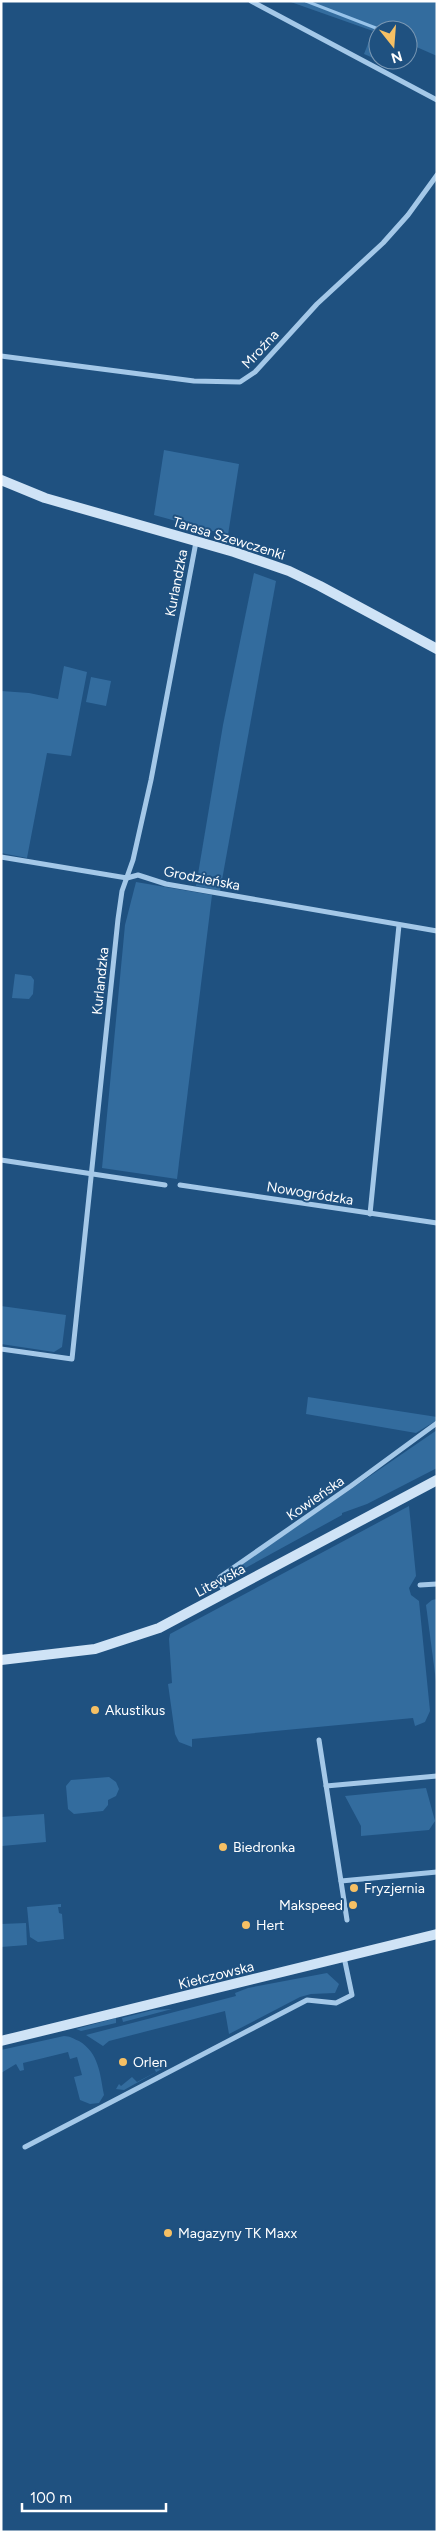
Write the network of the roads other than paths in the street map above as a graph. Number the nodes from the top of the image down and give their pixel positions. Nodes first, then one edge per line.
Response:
1 (251, 1) edge
2 (437, 100) edge
3 (437, 175) edge
4 (1, 356) edge
5 (1, 480) edge
6 (196, 542) junction
7 (437, 649) edge
8 (1, 857) edge
9 (127, 878) junction
10 (399, 925) junction
11 (437, 931) edge
12 (1, 1160) edge
13 (92, 1175) junction
14 (165, 1185) dead end
15 (180, 1186) dead end
16 (370, 1214) junction
17 (437, 1223) edge
18 (1, 1349) edge
19 (437, 1423) edge
20 (437, 1480) edge
21 (437, 1584) edge
22 (420, 1585) dead end
23 (225, 1594) junction
24 (1, 1660) edge
25 (320, 1740) dead end
26 (437, 1776) edge
27 (326, 1786) junction
28 (437, 1872) edge
29 (341, 1881) junction
30 (347, 1920) dead end
31 (437, 1934) edge
32 (344, 1957) junction
33 (1, 2041) edge
34 (25, 2146) dead end

1 - 2 street
3 - 4 street, Mroźna
5 - 6 street, Tarasa Szewczenki
6 - 7 street, Tarasa Szewczenki
6 - 9 street, Kurlandzka
8 - 9 street, Grodzieńska
9 - 10 street, Grodzieńska
9 - 13 street, Kurlandzka
10 - 11 street, Grodzieńska
10 - 16 street
12 - 13 street
13 - 14 street
13 - 18 street, Kurlandzka
15 - 16 street, Nowogródzka
16 - 17 street, Nowogródzka
19 - 23 street, Kowieńska
20 - 23 street, Litewska
21 - 22 street
23 - 24 street, Litewska
25 - 27 street
26 - 27 street
27 - 29 street
28 - 29 street
29 - 30 street
31 - 32 street, Kiełczowska
32 - 33 street, Kiełczowska
32 - 34 street

